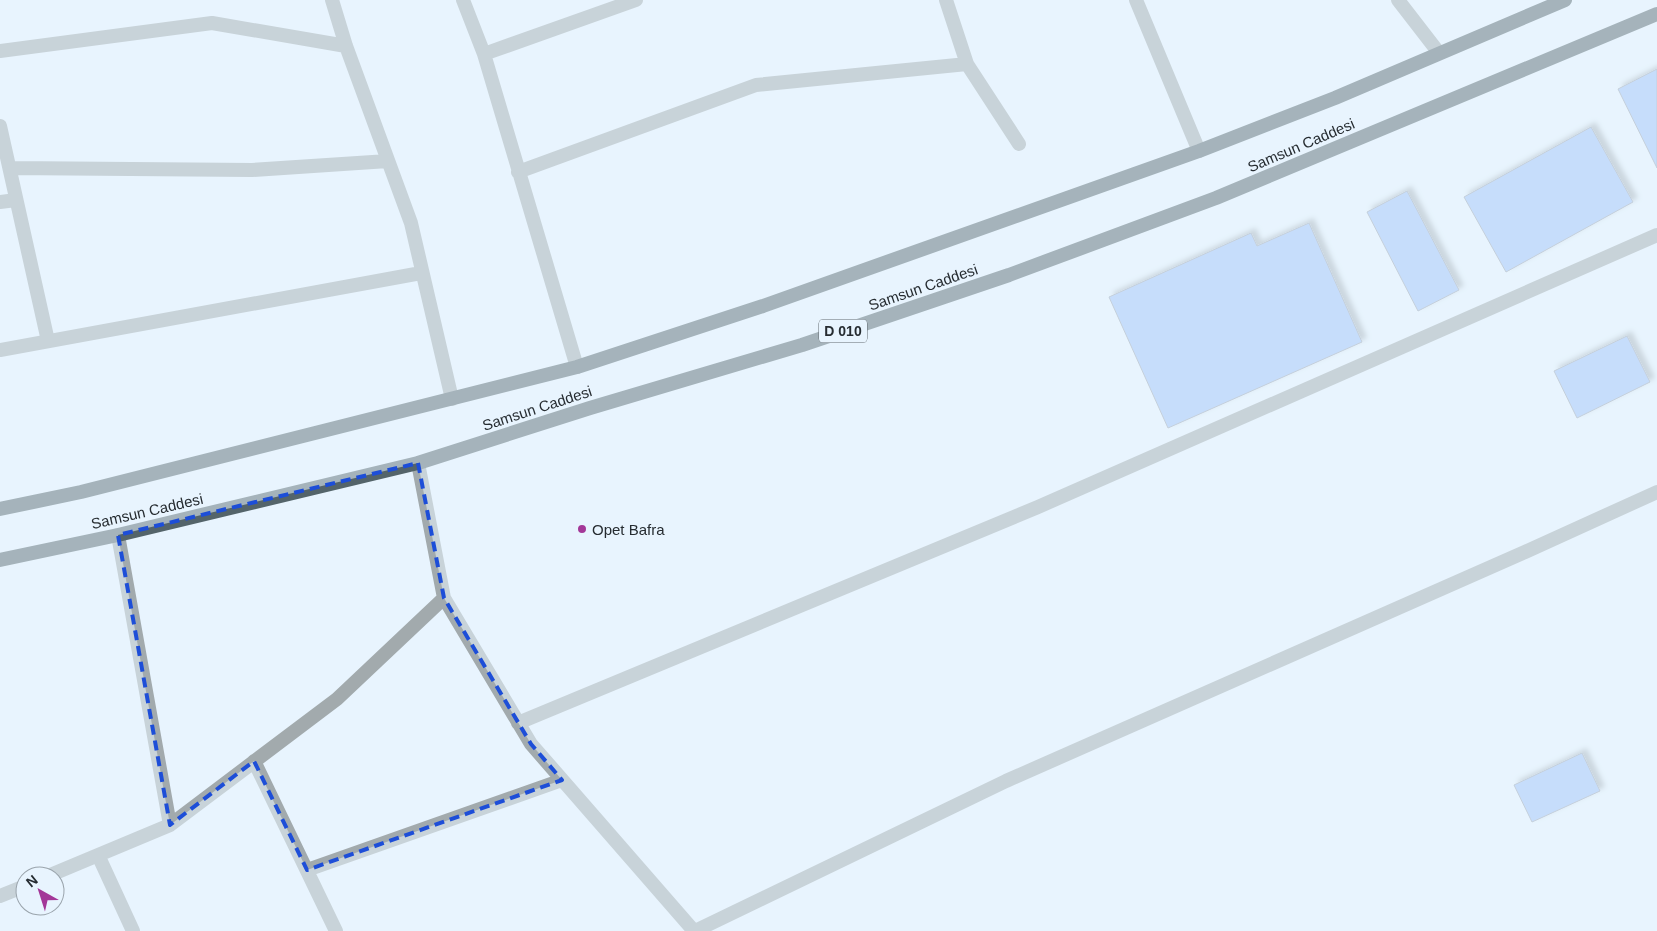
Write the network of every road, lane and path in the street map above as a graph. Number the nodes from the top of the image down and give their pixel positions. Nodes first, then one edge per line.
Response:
1 (332, 0) edge
2 (463, 0) edge
3 (636, 0) edge
4 (946, 0) edge
5 (1136, 0) edge
6 (1398, 0) edge
7 (1565, 0) edge
8 (1657, 14) edge
9 (346, 46) junction
10 (0, 51) edge
11 (484, 54) junction
12 (1439, 54) junction
13 (968, 64) junction
14 (0, 126) edge
15 (1019, 144) dead end
16 (1199, 151) junction
17 (388, 161) junction
18 (10, 168) junction
19 (518, 172) junction
20 (16, 200) junction
21 (0, 202) edge
22 (1657, 235) edge
23 (421, 273) junction
24 (48, 341) junction
25 (0, 350) edge
26 (577, 367) junction
27 (452, 400) junction
28 (418, 463) junction
29 (1657, 492) edge
30 (0, 509) edge
31 (118, 536) junction
32 (0, 560) edge
33 (444, 598) junction
34 (518, 723) junction
35 (254, 761) junction
36 (562, 780) junction
37 (170, 824) junction
38 (98, 855) junction
39 (65, 869) edge
40 (307, 870) junction
41 (15, 890) edge
42 (0, 896) edge
43 (133, 931) edge
44 (336, 931) edge
45 (694, 931) edge

1 - 9 street
2 - 11 street
3 - 11 street
4 - 13 street
5 - 16 street
6 - 12 street
7 - 12 highway, Samsun Caddesi
8 - 28 highway, Samsun Caddesi / D 010
9 - 10 street
9 - 17 street
11 - 19 street
12 - 16 highway, Samsun Caddesi
13 - 15 street
13 - 19 street
14 - 18 street
16 - 26 highway, Samsun Caddesi
17 - 18 street
17 - 23 street
18 - 20 street
19 - 26 street
20 - 21 street
20 - 24 street
22 - 34 street
23 - 24 street
23 - 27 street
24 - 25 street
26 - 27 highway, Samsun Caddesi
27 - 30 highway, Samsun Caddesi
28 - 31 highway, Samsun Caddesi / D 010
28 - 33 street
29 - 45 street
31 - 32 highway, Samsun Caddesi / D 010
31 - 37 street
33 - 34 street
33 - 35 street
34 - 36 street
35 - 37 street
35 - 40 street
36 - 40 street
36 - 45 street
37 - 38 street
38 - 39 street
38 - 43 street
40 - 44 street
41 - 42 street

